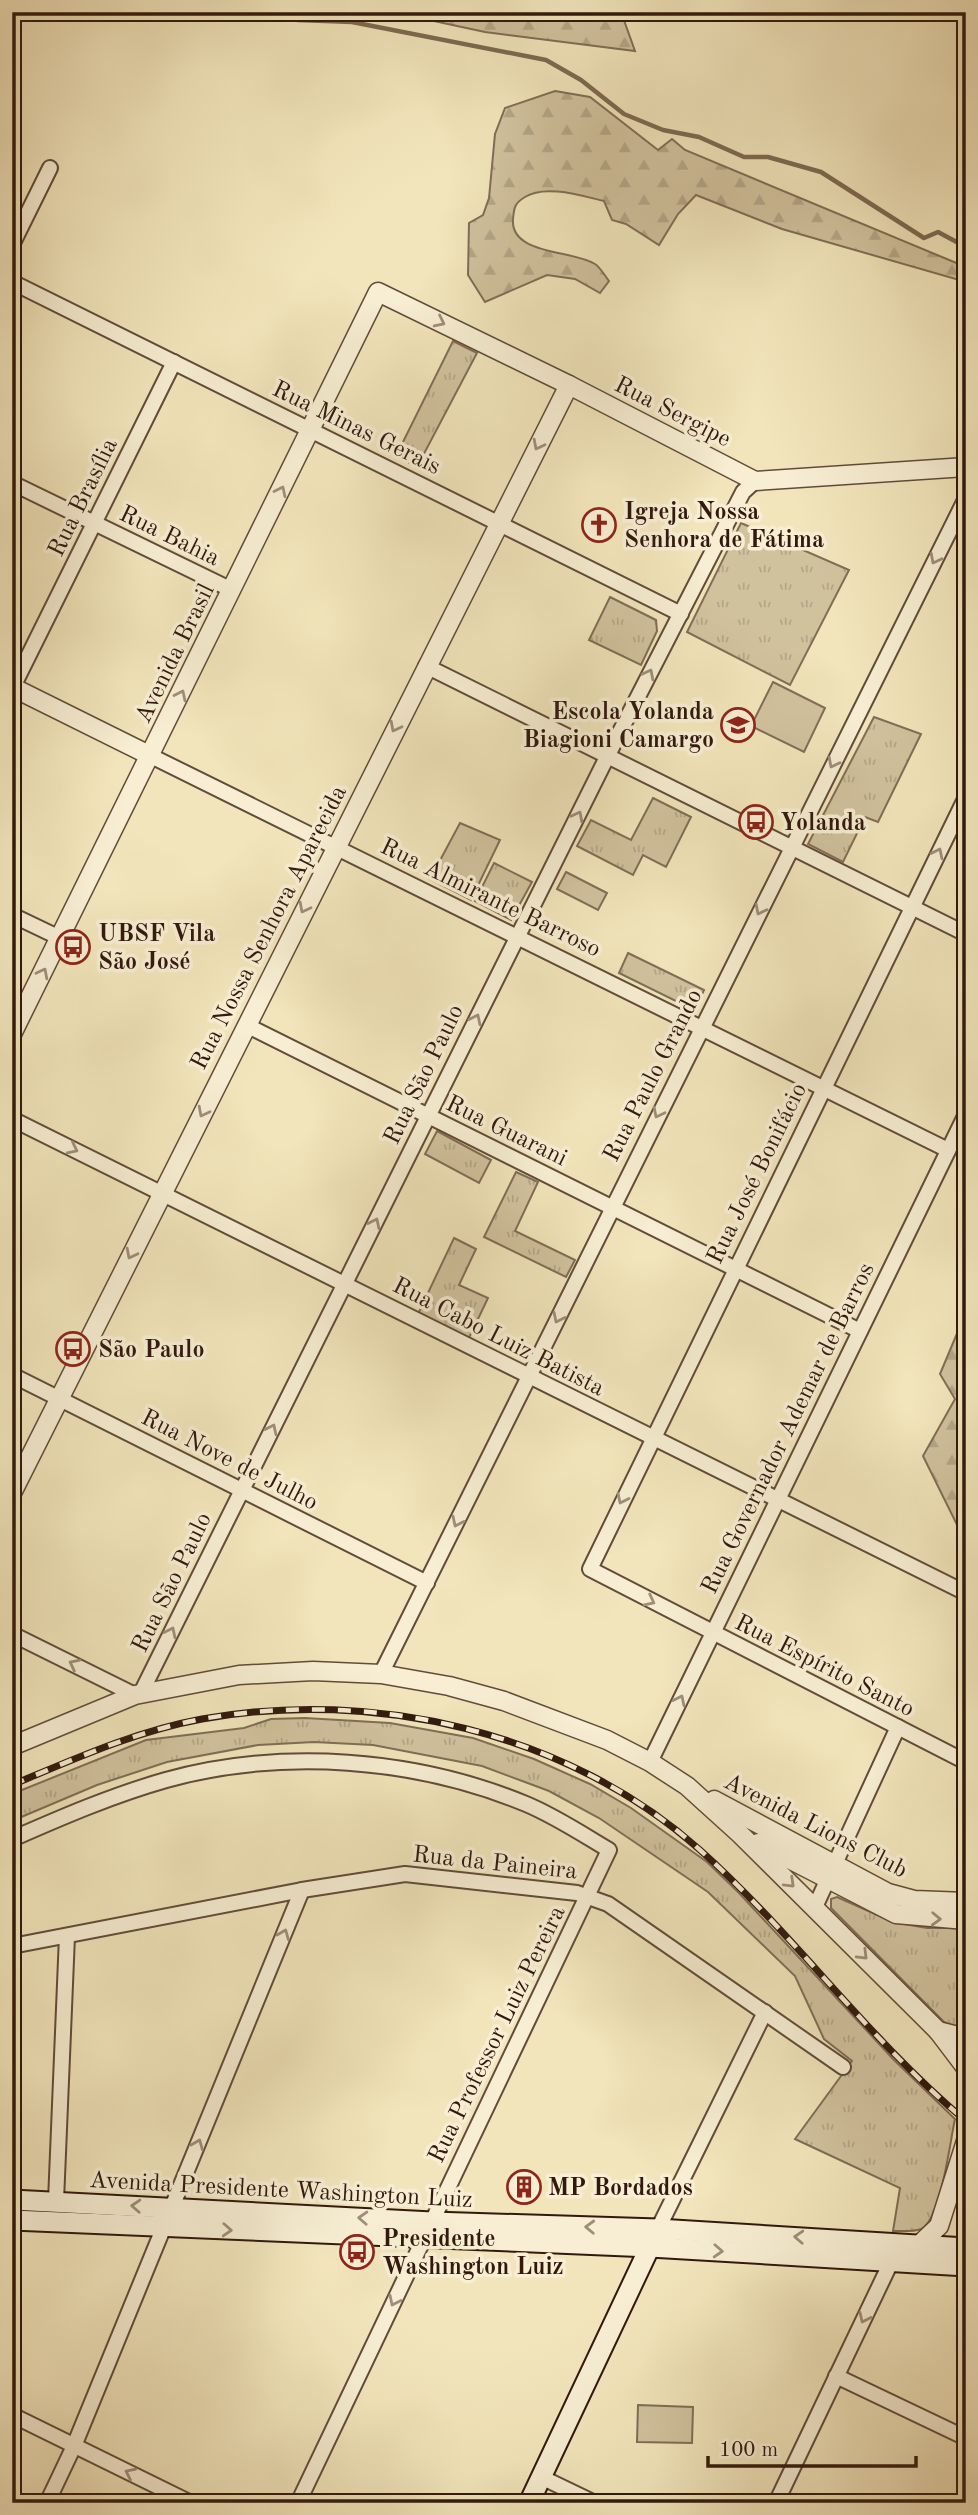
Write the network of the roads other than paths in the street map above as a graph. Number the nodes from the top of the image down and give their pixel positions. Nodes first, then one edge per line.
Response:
1 (50, 168) dead end
2 (12, 245) edge
3 (12, 282) edge
4 (379, 292) joint
5 (174, 362) junction
6 (569, 384) junction
7 (311, 430) junction
8 (966, 467) edge
9 (755, 481) junction
10 (12, 483) edge
11 (966, 498) edge
12 (94, 523) junction
13 (499, 523) junction
14 (232, 590) junction
15 (681, 614) junction
16 (426, 666) junction
17 (12, 688) edge
18 (151, 756) junction
19 (607, 757) junction
20 (966, 797) edge
21 (335, 847) junction
22 (790, 849) junction
23 (911, 909) junction
24 (12, 915) edge
25 (966, 934) edge
26 (517, 937) junction
27 (60, 938) junction
28 (246, 1025) junction
29 (701, 1028) junction
30 (12, 1034) edge
31 (823, 1088) junction
32 (966, 1114) edge
33 (428, 1116) junction
34 (12, 1119) edge
35 (948, 1150) junction
36 (162, 1193) junction
37 (611, 1207) junction
38 (735, 1269) junction
39 (345, 1284) junction
40 (860, 1331) junction
41 (12, 1375) edge
42 (529, 1376) junction
43 (59, 1398) junction
44 (652, 1438) junction
45 (242, 1490) junction
46 (12, 1493) edge
47 (777, 1501) junction
48 (590, 1569) joint
49 (427, 1583) junction
50 (966, 1593) edge
51 (712, 1632) junction
52 (12, 1633) edge
53 (382, 1674) junction
54 (138, 1694) junction
55 (898, 1727) junction
56 (12, 1746) edge
57 (650, 1762) junction
58 (966, 1762) edge
59 (687, 1786) junction
60 (740, 1833) junction
61 (12, 1839) edge
62 (831, 1873) junction
63 (302, 1890) junction
64 (588, 1896) junction
65 (966, 1902) edge
66 (815, 1907) junction
67 (966, 1920) edge
68 (67, 1936) junction
69 (12, 1946) edge
70 (765, 2012) junction
71 (938, 2031) junction
72 (966, 2038) edge
73 (843, 2067) dead end
74 (966, 2068) edge
75 (965, 2152) edge
76 (12, 2200) edge
77 (56, 2202) junction
78 (172, 2207) junction
79 (12, 2220) edge
80 (164, 2227) junction
81 (428, 2230) junction
82 (654, 2238) junction
83 (966, 2248) edge
84 (919, 2253) junction
85 (892, 2260) junction
86 (966, 2266) edge
87 (836, 2376) junction
88 (12, 2415) edge
89 (966, 2438) edge
90 (74, 2446) junction
91 (541, 2477) junction
92 (47, 2503) edge
93 (191, 2503) edge
94 (298, 2503) edge
95 (529, 2503) edge
96 (595, 2503) edge
97 (776, 2503) edge

1 - 2 street
3 - 5 street, Rua Minas Gerais
4 -> 6 street, Rua Sergipe
4 - 7 street, Avenida Brasil
5 - 7 street, Rua Minas Gerais
5 - 12 street, Rua Brasília
6 - 9 street, Rua Sergipe
6 -> 13 street, Rua Nossa Senhora Aparecida
7 - 13 street, Rua Minas Gerais
14 -> 7 street, Avenida Brasil
8 - 9 street
9 - 15 street, Rua São Paulo
10 - 12 street, Rua Bahia
11 -> 22 street, Rua Paulo Grando
12 - 14 street, Rua Bahia
12 - 17 street, Rua Brasília
13 - 15 street, Rua Minas Gerais
13 - 16 street, Rua Nossa Senhora Aparecida
18 -> 14 street, Avenida Brasil
19 -> 15 street, Rua São Paulo
16 - 19 street
16 -> 21 street, Rua Nossa Senhora Aparecida
17 - 18 street, Rua Almirante Barroso
18 - 21 street, Rua Almirante Barroso
18 - 27 street, Avenida Brasil
19 - 22 street
26 -> 19 street, Rua São Paulo
23 -> 20 street, Rua José Bonifácio
21 - 26 street, Rua Almirante Barroso
21 -> 28 street, Rua Nossa Senhora Aparecida
22 - 23 street
22 -> 29 street, Rua Paulo Grando
23 - 25 street
23 - 31 street, Rua José Bonifácio
24 - 27 street
26 - 29 street, Rua Almirante Barroso
33 -> 26 street, Rua São Paulo
30 -> 27 street, Avenida Brasil
28 - 33 street, Rua Guarani
28 -> 36 street, Rua Nossa Senhora Aparecida
29 - 31 street, Rua Almirante Barroso
29 -> 37 street, Rua Paulo Grando
31 - 35 street, Rua Almirante Barroso
31 - 38 street, Rua José Bonifácio
32 - 35 street, Rua Governador Ademar de Barros
33 - 37 street, Rua Guarani
39 -> 33 street, Rua São Paulo
34 -> 36 street, Rua Cabo Luiz Batista
35 - 40 street, Rua Governador Ademar de Barros
36 - 39 street, Rua Cabo Luiz Batista
36 -> 43 street, Rua Nossa Senhora Aparecida
37 - 38 street, Rua Guarani
37 -> 42 street, Rua Paulo Grando
38 - 40 street, Rua Guarani
38 - 44 street, Rua José Bonifácio
39 - 42 street, Rua Cabo Luiz Batista
45 -> 39 street, Rua São Paulo
40 - 47 street, Rua Governador Ademar de Barros
41 - 43 street, Rua Nove de Julho
42 - 44 street, Rua Cabo Luiz Batista
42 -> 49 street, Rua Paulo Grando
43 - 45 street, Rua Nove de Julho
43 - 46 street, Rua Nossa Senhora Aparecida
44 - 47 street, Rua Cabo Luiz Batista
44 -> 48 street, Rua José Bonifácio
45 - 49 street, Rua Nove de Julho
54 -> 45 street, Rua São Paulo
47 - 50 street, Rua Cabo Luiz Batista
47 - 51 street, Rua Governador Ademar de Barros
48 -> 51 street, Rua Espírito Santo
49 - 53 street, Rua Paulo Grando
51 - 55 street, Rua Espírito Santo
57 -> 51 street, Rua Governador Ademar de Barros
54 -> 52 street
53 - 54 street
53 - 57 street
54 - 56 street
55 - 58 street, Rua Espírito Santo
55 - 62 street
57 - 59 street
59 - 60 street
59 - 62 street, Avenida Lions Club
60 - 62 street, Avenida Lions Club
60 -> 66 street
61 - 64 street, Rua Professor Luiz Pereira
62 - 65 street, Avenida Lions Club
62 - 66 street
62 -> 67 street, Avenida Lions Club
63 - 64 street, Rua da Paineira
63 - 68 street, Rua da Paineira
78 -> 63 street
64 - 70 street, Rua da Paineira
64 - 81 street, Rua Professor Luiz Pereira
66 -> 71 street
68 - 69 street, Rua da Paineira
68 - 77 street
70 - 73 street, Rua da Paineira
70 - 82 street
71 - 72 street
71 - 74 street
75 - 84 street
76 - 77 main road, Avenida Presidente Washington Luiz
78 -> 77 main road, Avenida Presidente Washington Luiz
78 - 80 street
81 -> 78 main road, Avenida Presidente Washington Luiz
79 - 80 main road, Avenida Presidente Washington Luiz
80 -> 81 main road, Avenida Presidente Washington Luiz
80 - 90 street
81 - 82 main road, Avenida Presidente Washington Luiz
81 -> 94 street, Rua Professor Luiz Pereira
84 -> 82 main road, Avenida Presidente Washington Luiz
82 -> 85 main road, Avenida Presidente Washington Luiz
82 - 91 main road
83 - 84 main road, Avenida Presidente Washington Luiz
84 - 85 main road, Avenida Presidente Washington Luiz
84 - 86 main road, Avenida Presidente Washington Luiz
85 -> 87 street
87 - 89 street
87 - 97 street
88 - 90 street
90 - 92 street
93 -> 90 street
91 - 95 main road
91 - 96 street

